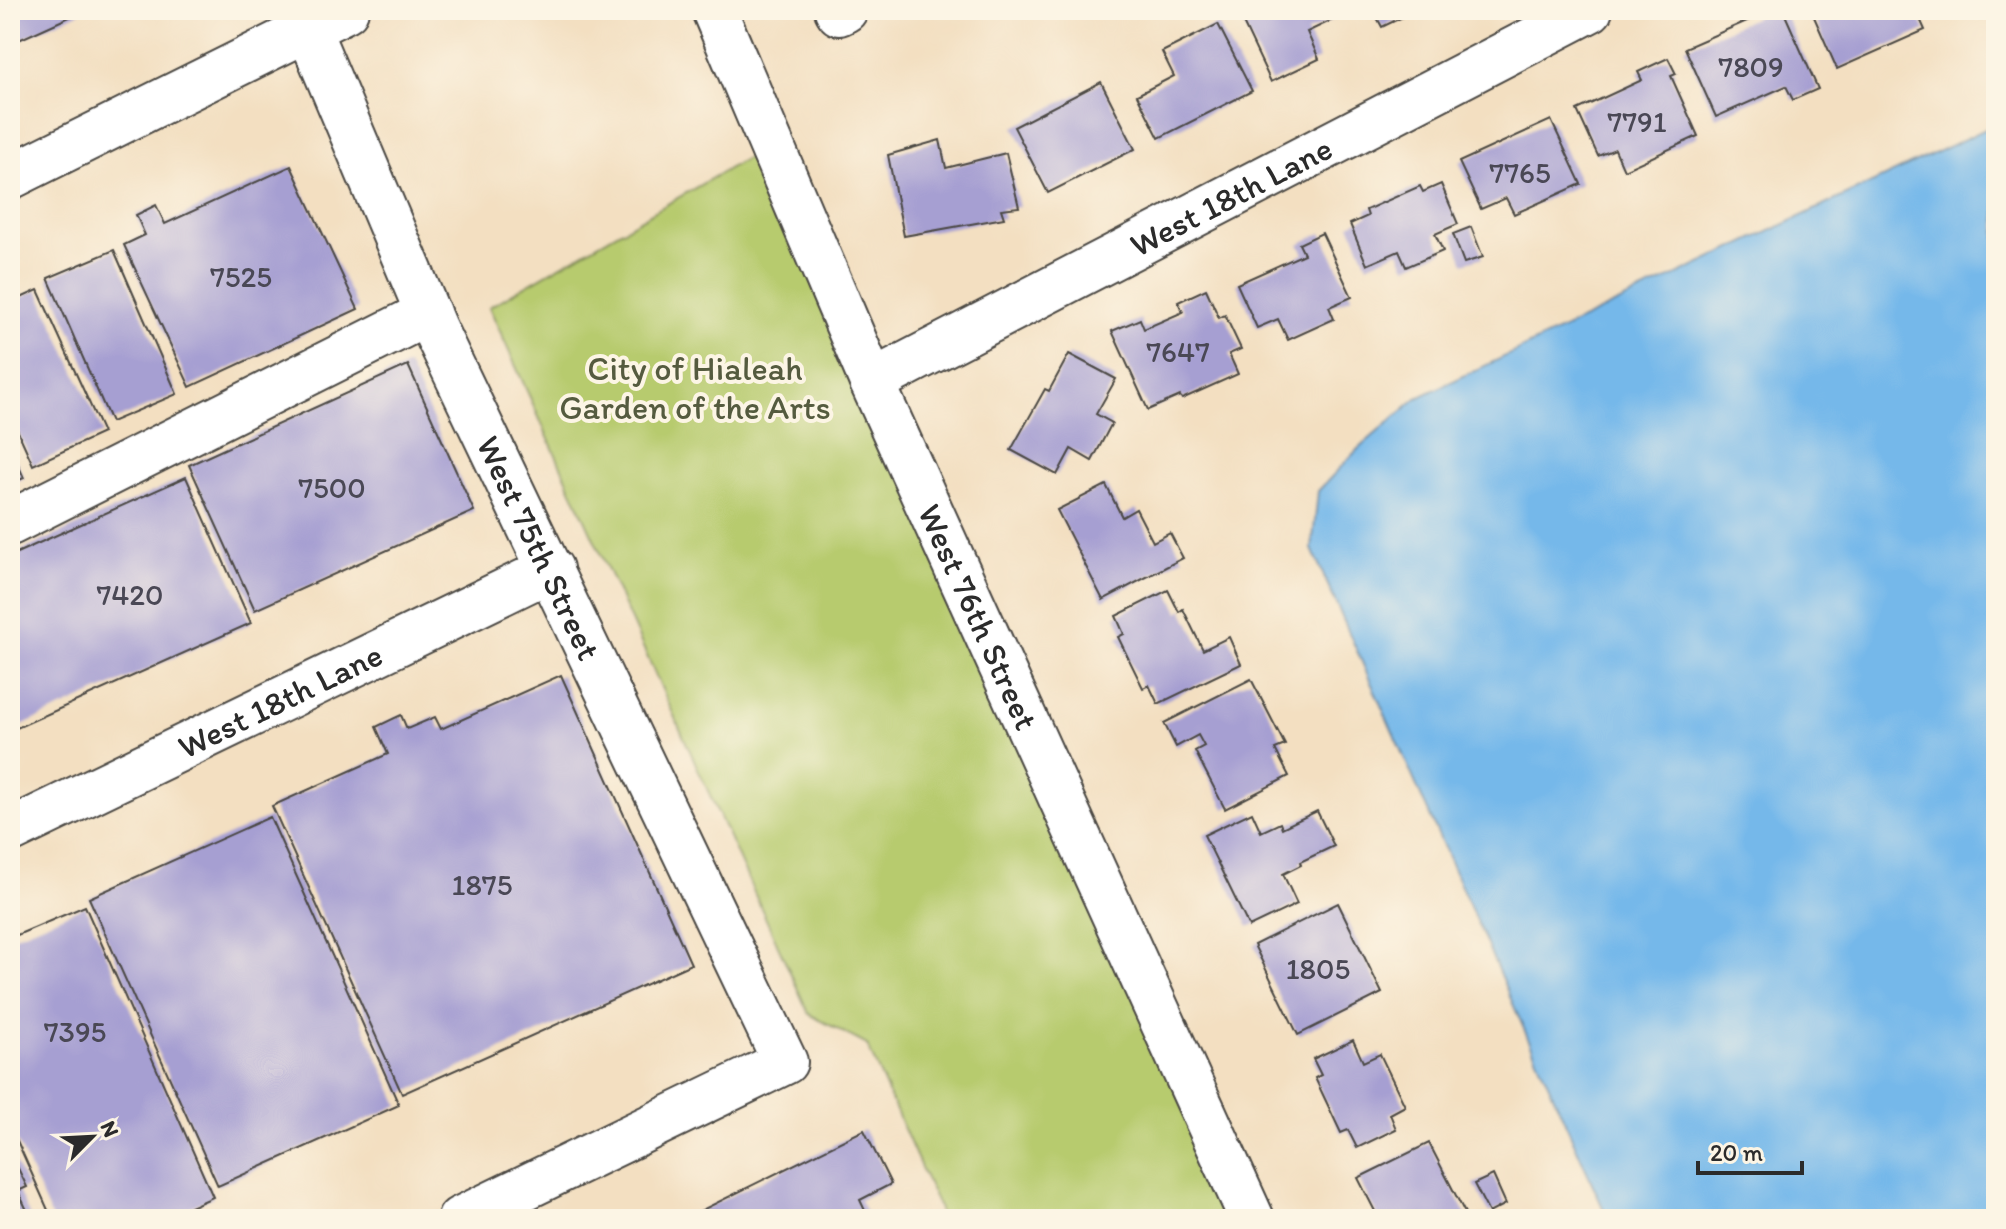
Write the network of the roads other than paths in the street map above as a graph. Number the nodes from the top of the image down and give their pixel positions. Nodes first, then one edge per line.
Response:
1 (346, 10) edge
2 (714, 10) edge
3 (837, 10) edge
4 (845, 10) edge
5 (1590, 10) edge
6 (308, 29) junction
7 (10, 177) edge
8 (428, 313) junction
9 (872, 382) junction
10 (10, 523) edge
11 (551, 569) junction
12 (10, 831) edge
13 (460, 1219) edge
14 (1252, 1219) edge

1 - 6 street
2 - 9 street, West 76th Street
3 - 4 street
5 - 9 street, West 18th Lane
6 - 7 street
6 - 8 street, West 75th Street
8 - 10 street
8 - 11 street, West 75th Street
9 - 14 street, West 76th Street
11 - 12 street, West 18th Lane
11 - 13 street, West 75th Street

